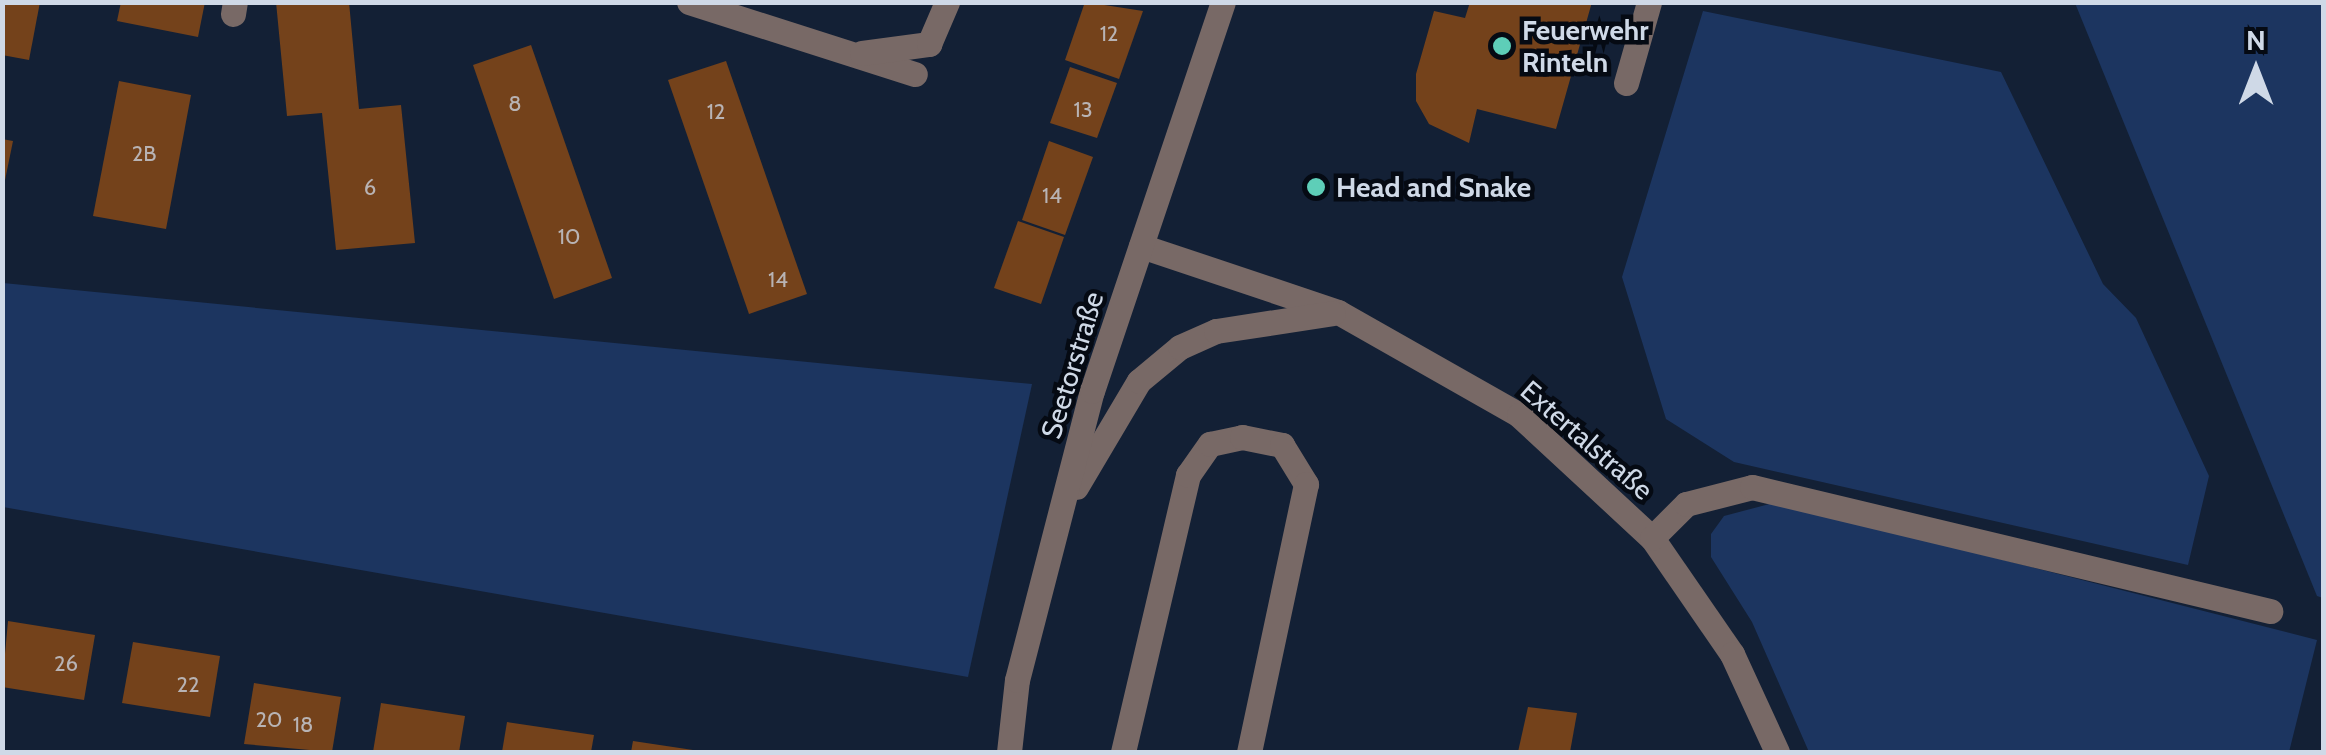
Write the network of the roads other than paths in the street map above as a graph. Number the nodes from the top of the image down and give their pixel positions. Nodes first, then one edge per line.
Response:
1 (689, 2) edge
2 (946, 2) edge
3 (1223, 2) edge
4 (1649, 2) edge
5 (852, 54) junction
6 (915, 74) dead end
7 (1626, 83) dead end
8 (1141, 246) junction
9 (1338, 312) junction
10 (1058, 518) junction
11 (1652, 538) junction
12 (2270, 611) dead end
13 (1009, 752) edge
14 (1123, 752) edge
15 (1249, 752) edge
16 (1777, 752) edge

1 - 5 street
2 - 5 street
3 - 8 street, Seetorstraße
4 - 7 street
5 - 6 street
8 - 9 street, Extertalstraße
8 - 10 street, Seetorstraße
9 - 10 street
9 - 11 street, Extertalstraße
10 - 13 street, Seetorstraße
11 - 12 street
11 - 16 street, Extertalstraße
14 - 15 street

